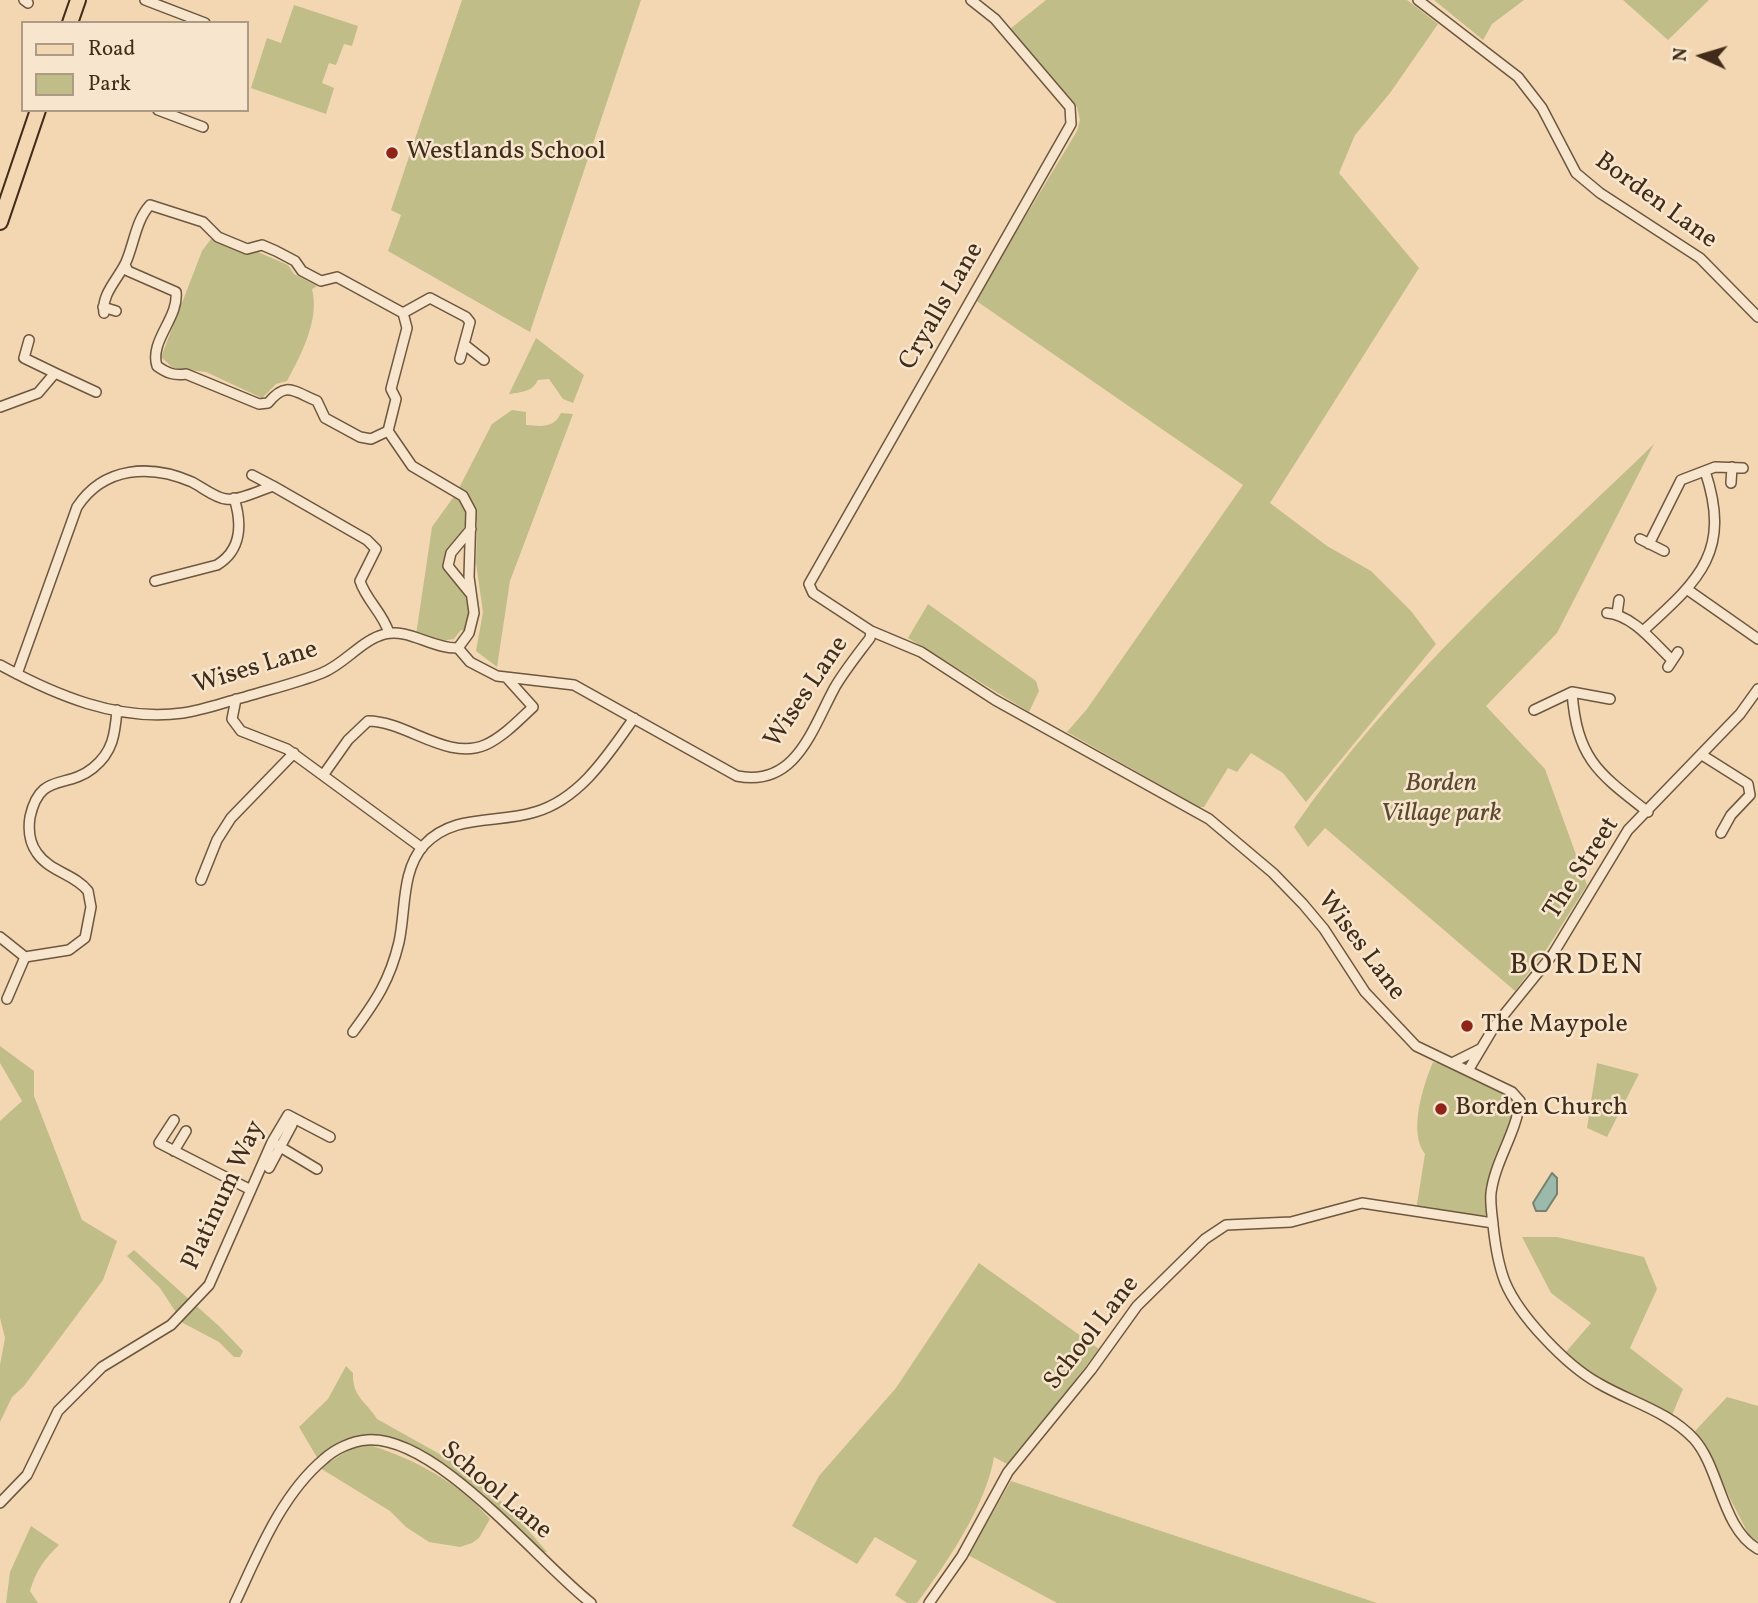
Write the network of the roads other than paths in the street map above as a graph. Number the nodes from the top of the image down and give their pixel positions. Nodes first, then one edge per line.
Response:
1 (78, 0) edge
2 (145, 0) edge
3 (971, 0) edge
4 (1419, 0) edge
5 (71, 21) edge
6 (200, 21) edge
7 (37, 112) edge
8 (163, 112) edge
9 (203, 127) dead end
10 (0, 222) edge
11 (125, 265) junction
12 (116, 311) dead end
13 (403, 313) junction
14 (1758, 317) edge
15 (29, 340) dead end
16 (465, 345) junction
17 (460, 359) dead end
18 (484, 360) dead end
19 (55, 373) junction
20 (96, 392) dead end
21 (0, 407) edge
22 (388, 431) junction
23 (1732, 467) junction
24 (1743, 468) dead end
25 (1705, 471) junction
26 (251, 475) dead end
27 (1731, 483) dead end
28 (273, 486) junction
29 (234, 498) junction
30 (472, 527) junction
31 (1664, 551) dead end
32 (155, 581) dead end
33 (1688, 590) junction
34 (472, 596) junction
35 (1619, 600) dead end
36 (870, 631) junction
37 (1643, 631) junction
38 (389, 633) junction
39 (1758, 639) edge
40 (458, 648) junction
41 (1678, 652) dead end
42 (0, 665) edge
43 (17, 674) junction
44 (506, 677) junction
45 (1758, 689) edge
46 (1572, 692) junction
47 (236, 699) junction
48 (1610, 699) dead end
49 (117, 710) junction
50 (1534, 710) dead end
51 (634, 718) junction
52 (294, 753) junction
53 (1702, 755) junction
54 (324, 774) junction
55 (1648, 812) junction
56 (1721, 833) dead end
57 (422, 848) junction
58 (201, 880) dead end
59 (0, 937) edge
60 (25, 957) junction
61 (7, 999) dead end
62 (353, 1032) dead end
63 (1482, 1049) junction
64 (1454, 1062) junction
65 (1469, 1069) junction
66 (174, 1120) dead end
67 (292, 1125) dead end
68 (186, 1130) dead end
69 (330, 1137) dead end
70 (276, 1145) junction
71 (174, 1151) junction
72 (269, 1168) dead end
73 (317, 1169) dead end
74 (251, 1190) junction
75 (1493, 1223) junction
76 (0, 1503) edge
77 (1758, 1549) edge
78 (235, 1603) edge
79 (591, 1603) edge
80 (929, 1603) edge

1 - 5 main road
2 - 6 street
3 - 36 street, Cryalls Lane
4 - 14 street, Borden Lane
7 - 10 main road
8 - 9 street
11 - 12 street
11 - 13 street
11 - 22 street
13 - 16 street
13 - 22 street
15 - 19 street
16 - 17 street
16 - 18 street
19 - 20 street
19 - 21 street
22 - 30 street
23 - 24 street
23 - 25 street
23 - 27 street
25 - 31 street
25 - 33 street
26 - 28 street
28 - 29 street
28 - 38 street
29 - 32 street
29 - 43 street
30 - 34 street
30 - 34 street
33 - 37 street
33 - 39 street
34 - 40 street
35 - 37 street
36 - 51 street, Wises Lane
36 - 64 street, Wises Lane
37 - 41 street
38 - 40 street, Wises Lane
38 - 47 street, Wises Lane
40 - 44 street, Wises Lane
42 - 43 street, Wises Lane
43 - 49 street, Wises Lane
44 - 51 street, Wises Lane
44 - 54 street
45 - 53 street, The Street
46 - 48 street
46 - 50 street
46 - 55 street
47 - 49 street, Wises Lane
47 - 52 street
49 - 60 street
51 - 57 street
52 - 54 street
52 - 58 street
53 - 55 street, The Street
53 - 56 street
54 - 57 street
55 - 63 street, The Street
57 - 62 street
59 - 60 street
60 - 61 street
63 - 64 street
63 - 65 street, The Street
64 - 65 street, Wises Lane
65 - 75 street, Wises Lane
66 - 71 street
67 - 70 street
68 - 71 street
69 - 70 street, Platinum Way
70 - 72 street
70 - 73 street
70 - 74 street, Platinum Way
71 - 74 street
74 - 76 street, Platinum Way
75 - 77 street
75 - 80 street, School Lane
78 - 79 street, School Lane

